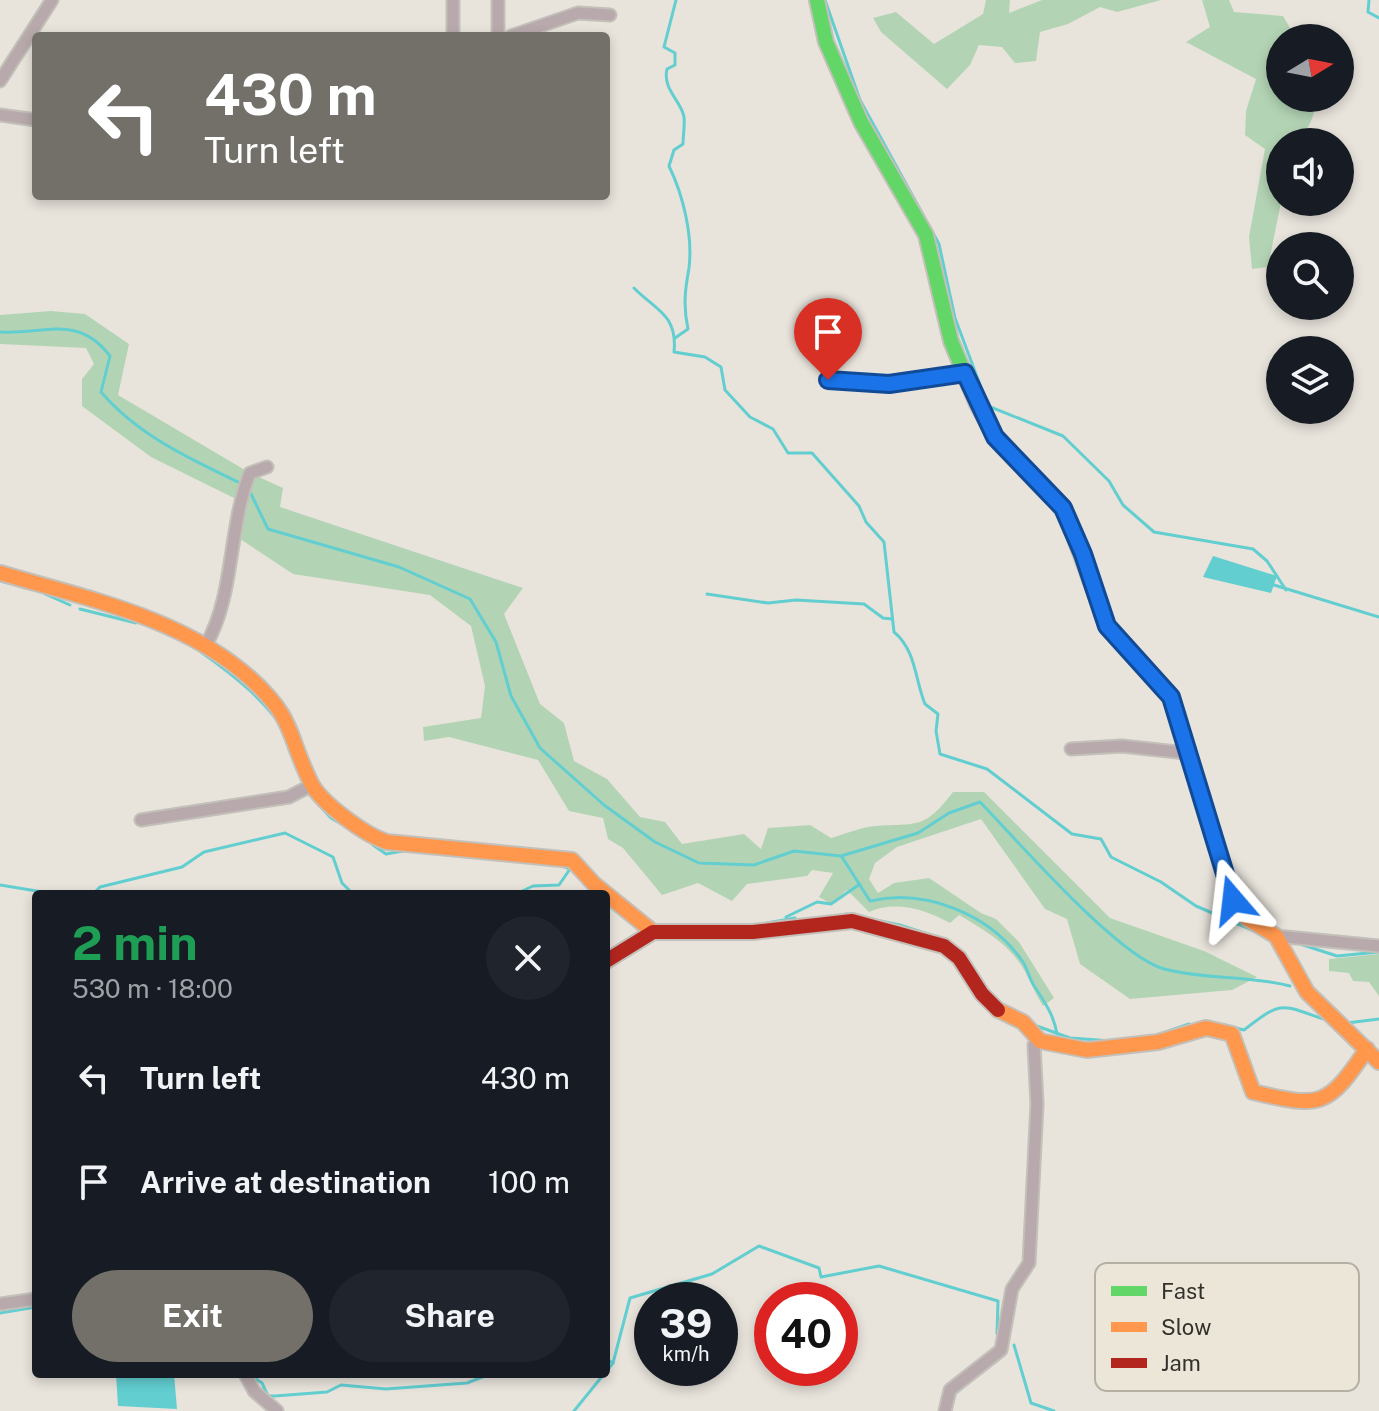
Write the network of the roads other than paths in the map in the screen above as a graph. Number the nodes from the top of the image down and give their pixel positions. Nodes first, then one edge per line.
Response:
1 (52, 0) edge
2 (453, 0) edge
3 (498, 0) edge
4 (817, 0) edge
5 (610, 15) dead end
6 (453, 32) edge
7 (498, 32) edge
8 (523, 32) edge
9 (0, 81) edge
10 (0, 115) edge
11 (32, 119) edge
12 (965, 373) junction
13 (828, 380) dead end
14 (267, 467) dead end
15 (0, 573) edge
16 (206, 645) junction
17 (1071, 749) dead end
18 (1186, 753) junction
19 (312, 785) junction
20 (141, 820) dead end
21 (601, 890) edge
22 (610, 897) edge
23 (653, 932) junction
24 (1276, 936) junction
25 (1379, 946) edge
26 (610, 959) edge
27 (1040, 1041) junction
28 (1367, 1049) junction
29 (1379, 1062) edge
30 (32, 1300) edge
31 (0, 1304) edge
32 (247, 1378) edge
33 (277, 1411) edge
34 (945, 1411) edge

1 - 9 street
2 - 6 street
3 - 7 street
4 - 12 street
5 - 8 street
10 - 11 street
12 - 13 street
12 - 18 street
14 - 16 street
15 - 16 street
16 - 19 street
17 - 18 street
18 - 24 street
19 - 20 street
19 - 21 street
22 - 23 street
23 - 26 street
23 - 27 street
24 - 25 street
24 - 28 street
27 - 28 street
27 - 34 street
28 - 29 street
30 - 31 street
32 - 33 street

